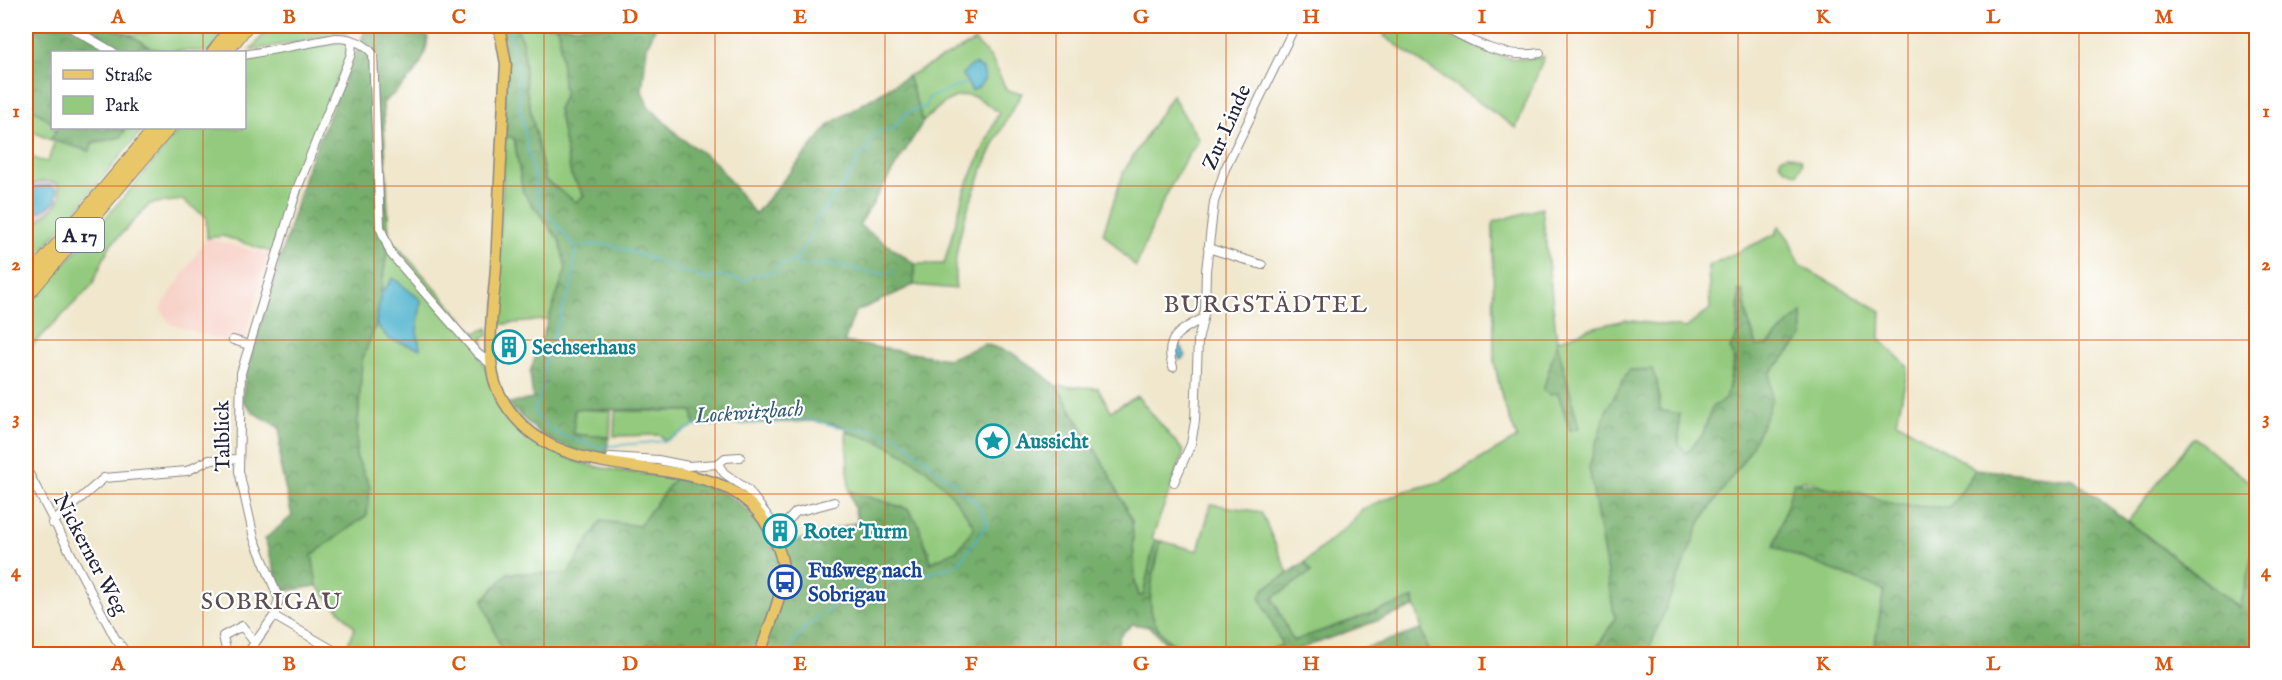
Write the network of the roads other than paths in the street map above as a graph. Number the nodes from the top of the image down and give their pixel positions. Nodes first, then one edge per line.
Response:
1 (68, 26) edge
2 (232, 26) edge
3 (247, 26) edge
4 (499, 26) edge
5 (1295, 26) edge
6 (1443, 26) edge
7 (352, 42) junction
8 (111, 51) edge
9 (214, 51) edge
10 (228, 51) edge
11 (1540, 53) dead end
12 (246, 56) edge
13 (154, 129) edge
14 (168, 129) edge
15 (130, 169) junction
16 (1208, 248) junction
17 (1262, 265) dead end
18 (26, 280) edge
19 (26, 297) edge
20 (1204, 315) junction
21 (233, 340) dead end
22 (249, 345) junction
23 (492, 365) junction
24 (1173, 367) dead end
25 (740, 456) dead end
26 (237, 459) junction
27 (609, 463) junction
28 (718, 464) junction
29 (26, 468) edge
30 (1174, 482) dead end
31 (834, 502) dead end
32 (52, 523) junction
33 (785, 524) junction
34 (775, 540) junction
35 (274, 616) junction
36 (255, 643) junction
37 (127, 654) edge
38 (227, 654) edge
39 (247, 654) edge
40 (340, 654) edge
41 (760, 654) edge

1 - 8 street
2 - 9 highway
3 - 10 highway
4 - 23 main road
5 - 16 street, Zur Linde
6 - 11 street
7 - 12 street
7 - 22 street, Talblick
7 - 23 street
13 - 15 highway, A 17
14 - 15 highway, A 17
15 - 18 highway, A 17
15 - 19 highway, A 17
16 - 17 street
16 - 20 street, Zur Linde
20 - 24 street
20 - 30 street, Zur Linde
21 - 22 street
22 - 26 street, Talblick
23 - 27 main road
25 - 28 street
26 - 32 street
26 - 35 street, Talblick
27 - 28 street
27 - 34 main road
28 - 33 street
29 - 32 street, Nickerner Weg
31 - 33 street
32 - 37 street, Nickerner Weg
33 - 34 street
34 - 41 main road
35 - 36 street
35 - 40 street
36 - 38 street
36 - 39 street

